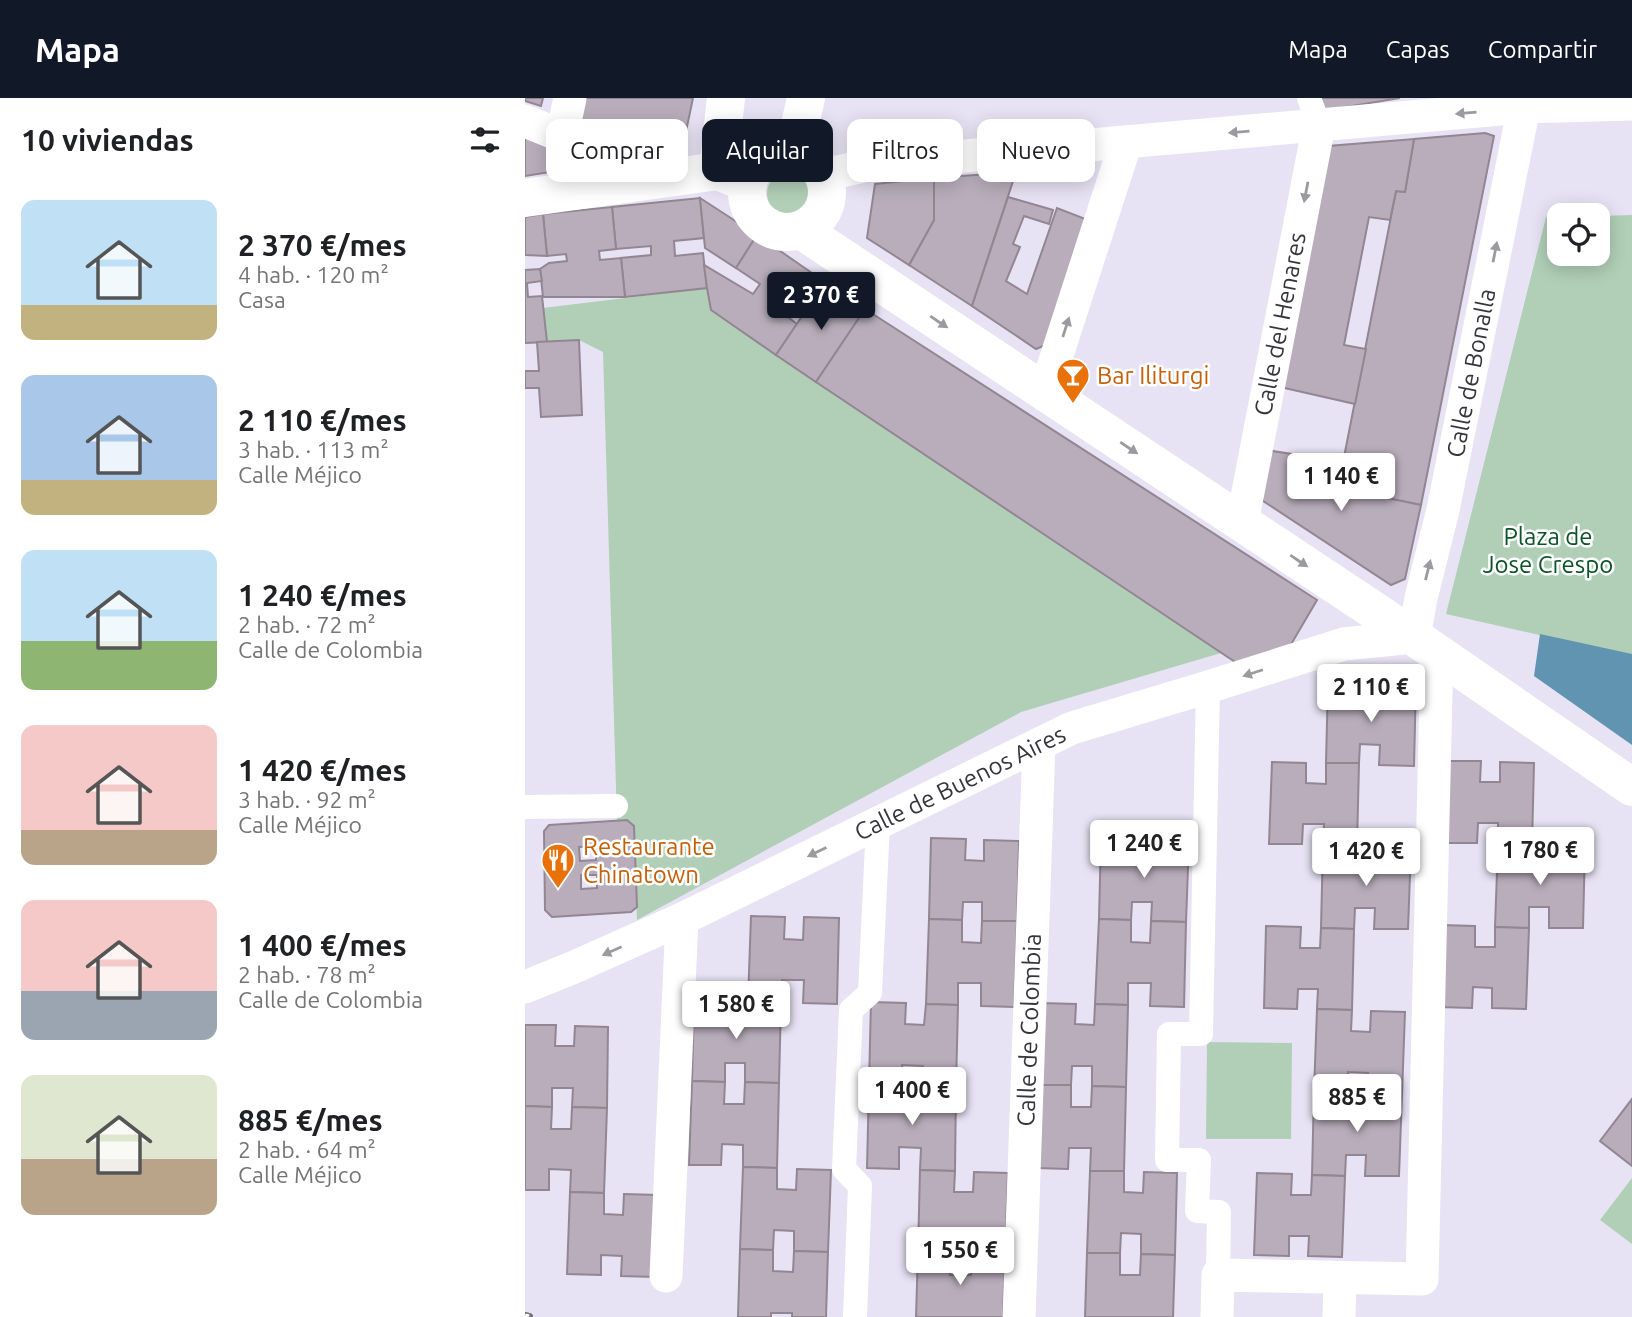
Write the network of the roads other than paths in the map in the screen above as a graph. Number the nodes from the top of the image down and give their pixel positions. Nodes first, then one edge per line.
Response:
1 (570, 98) edge
2 (726, 98) edge
3 (806, 98) edge
4 (1632, 104) edge
5 (1514, 105) edge
6 (1314, 112) edge
7 (566, 119) edge
8 (724, 119) edge
9 (802, 119) edge
10 (525, 121) edge
11 (546, 130) edge
12 (1126, 142) junction
13 (833, 173) edge
14 (702, 178) edge
15 (724, 182) edge
16 (826, 182) edge
17 (525, 198) edge
18 (801, 230) junction
19 (1045, 392) junction
20 (1242, 523) junction
21 (1425, 645) junction
22 (1208, 687) junction
23 (1039, 744) junction
24 (1632, 788) edge
25 (616, 806) dead end
26 (525, 807) edge
27 (878, 822) junction
28 (683, 919) junction
29 (525, 987) edge
30 (1218, 1275) junction
31 (666, 1276) dead end
32 (1340, 1278) junction
33 (855, 1317) edge
34 (1019, 1317) edge
35 (1217, 1317) edge
36 (1339, 1317) edge

1 - 7 street
2 - 8 street
3 - 9 street
4 - 5 street
5 -> 6 street
21 -> 5 street, Calle de Bonalla
6 -> 12 street
6 -> 20 street, Calle del Henares
10 - 11 street
12 - 13 street
19 -> 12 street
14 - 17 street
15 - 18 street
16 - 18 street
18 -> 19 street
19 -> 20 street
20 -> 21 street
21 -> 22 street, Calle de Buenos Aires
21 - 24 street
21 - 32 street, Calle de Bonalla
22 - 23 street, Calle de Buenos Aires
22 - 30 street
23 - 27 street, Calle de Buenos Aires
23 - 34 street, Calle de Colombia
25 - 26 street
27 -> 28 street, Calle de Buenos Aires
27 - 33 street
28 -> 29 street, Calle de Buenos Aires
28 - 31 street
30 - 32 street
30 - 35 street
32 - 36 street

